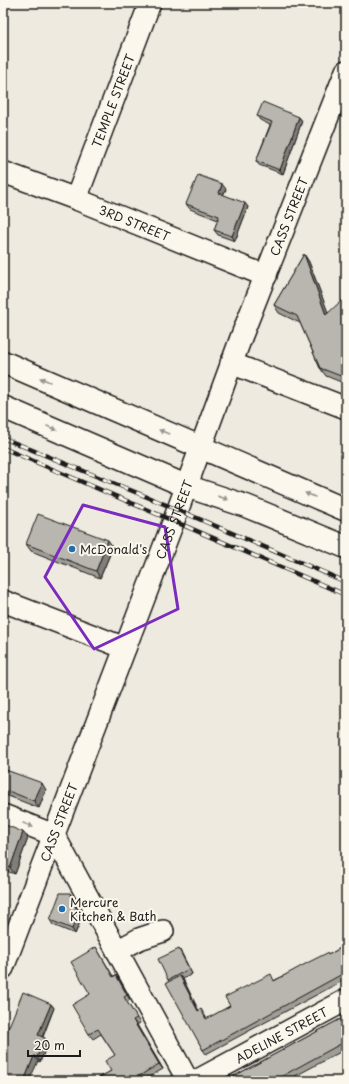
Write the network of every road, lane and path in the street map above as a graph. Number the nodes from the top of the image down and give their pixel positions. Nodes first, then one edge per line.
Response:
1 (150, 3) edge
2 (346, 71) edge
3 (3, 172) edge
4 (76, 199) junction
5 (266, 276) junction
6 (3, 362) edge
7 (231, 363) junction
8 (3, 406) edge
9 (346, 408) edge
10 (200, 448) junction
11 (186, 486) junction
12 (346, 510) edge
13 (346, 546) edge
14 (3, 601) edge
15 (125, 648) junction
16 (3, 815) edge
17 (54, 835) junction
18 (163, 930) dead end
19 (118, 951) junction
20 (3, 968) edge
21 (346, 1000) edge
22 (188, 1081) edge
23 (196, 1081) edge

1 - 4 street, TEMPLE STREET
2 - 5 street, CASS STREET
3 - 4 street, 3RD STREET
4 - 5 street, 3RD STREET
5 - 7 street, CASS STREET
10 -> 6 highway
7 - 9 street
7 - 10 street, CASS STREET
8 -> 11 highway
10 - 11 street, CASS STREET
12 -> 10 highway
11 -> 13 highway
11 - 15 street, CASS STREET
14 - 15 street
15 - 17 street, CASS STREET
16 -> 17 street
17 - 19 street
17 - 20 street, CASS STREET
18 - 19 street
19 - 22 street
21 - 23 street, ADELINE STREET

